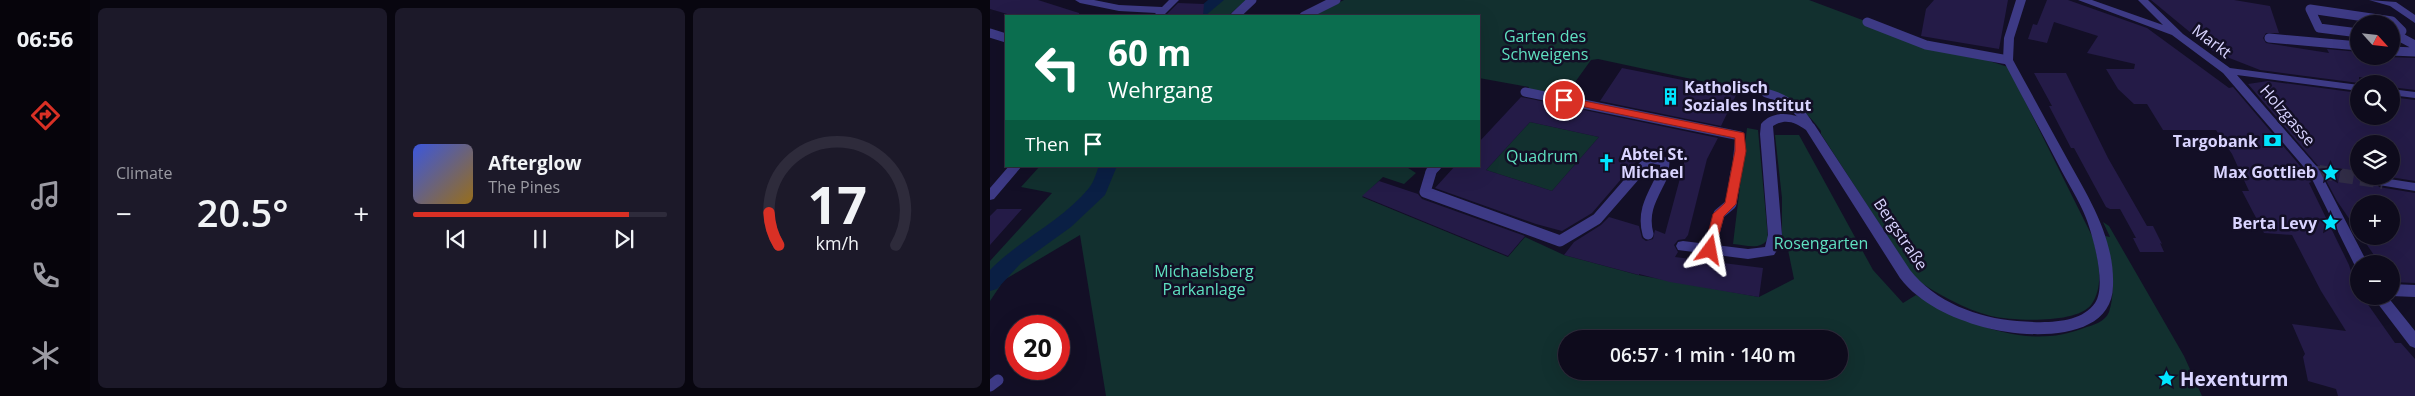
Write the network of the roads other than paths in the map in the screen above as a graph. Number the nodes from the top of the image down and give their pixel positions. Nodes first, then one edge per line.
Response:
1 (1080, 0) edge
2 (1174, 0) edge
3 (1252, 0) edge
4 (1336, 0) edge
5 (2021, 0) edge
6 (2083, 0) edge
7 (2143, 0) edge
8 (2374, 0) edge
9 (1160, 13) edge
10 (1236, 15) edge
11 (1306, 15) edge
12 (2351, 15) edge
13 (2415, 20) edge
14 (1867, 22) dead end
15 (2350, 32) edge
16 (990, 33) edge
17 (2179, 36) junction
18 (1005, 38) edge
19 (2269, 38) dead end
20 (2400, 39) edge
21 (2400, 40) edge
22 (2350, 45) edge
23 (2415, 45) edge
24 (2400, 51) edge
25 (2415, 51) edge
26 (2008, 60) junction
27 (2227, 71) junction
28 (2350, 87) edge
29 (1525, 92) dead end
30 (1766, 93) dead end
31 (2400, 93) edge
32 (2415, 95) edge
33 (1810, 127) junction
34 (1015, 167) edge
35 (1436, 167) edge
36 (2400, 185) edge
37 (2415, 187) edge
38 (990, 196) edge
39 (1648, 234) dead end
40 (1683, 246) dead end
41 (1710, 250) junction
42 (2356, 255) edge
43 (2400, 290) edge
44 (2415, 291) edge
45 (2387, 305) edge
46 (2415, 342) edge

1 - 9 street
2 - 9 street
3 - 10 lane
4 - 11 lane
5 - 26 street
6 - 17 street, Markt
7 - 17 street, Markt
8 - 13 street
12 - 15 lane
14 - 26 lane
16 - 18 lane
17 - 27 street, Markt
19 - 22 lane
20 - 23 lane
21 - 25 lane
24 - 25 lane
26 - 33 street, Bergstraße
27 - 28 street
27 - 42 street, Holzgasse
29 - 41 lane
30 - 33 lane
31 - 32 street
33 - 41 street
34 - 38 street
35 - 39 lane
36 - 37 street
40 - 41 street
43 - 44 street
45 - 46 street

